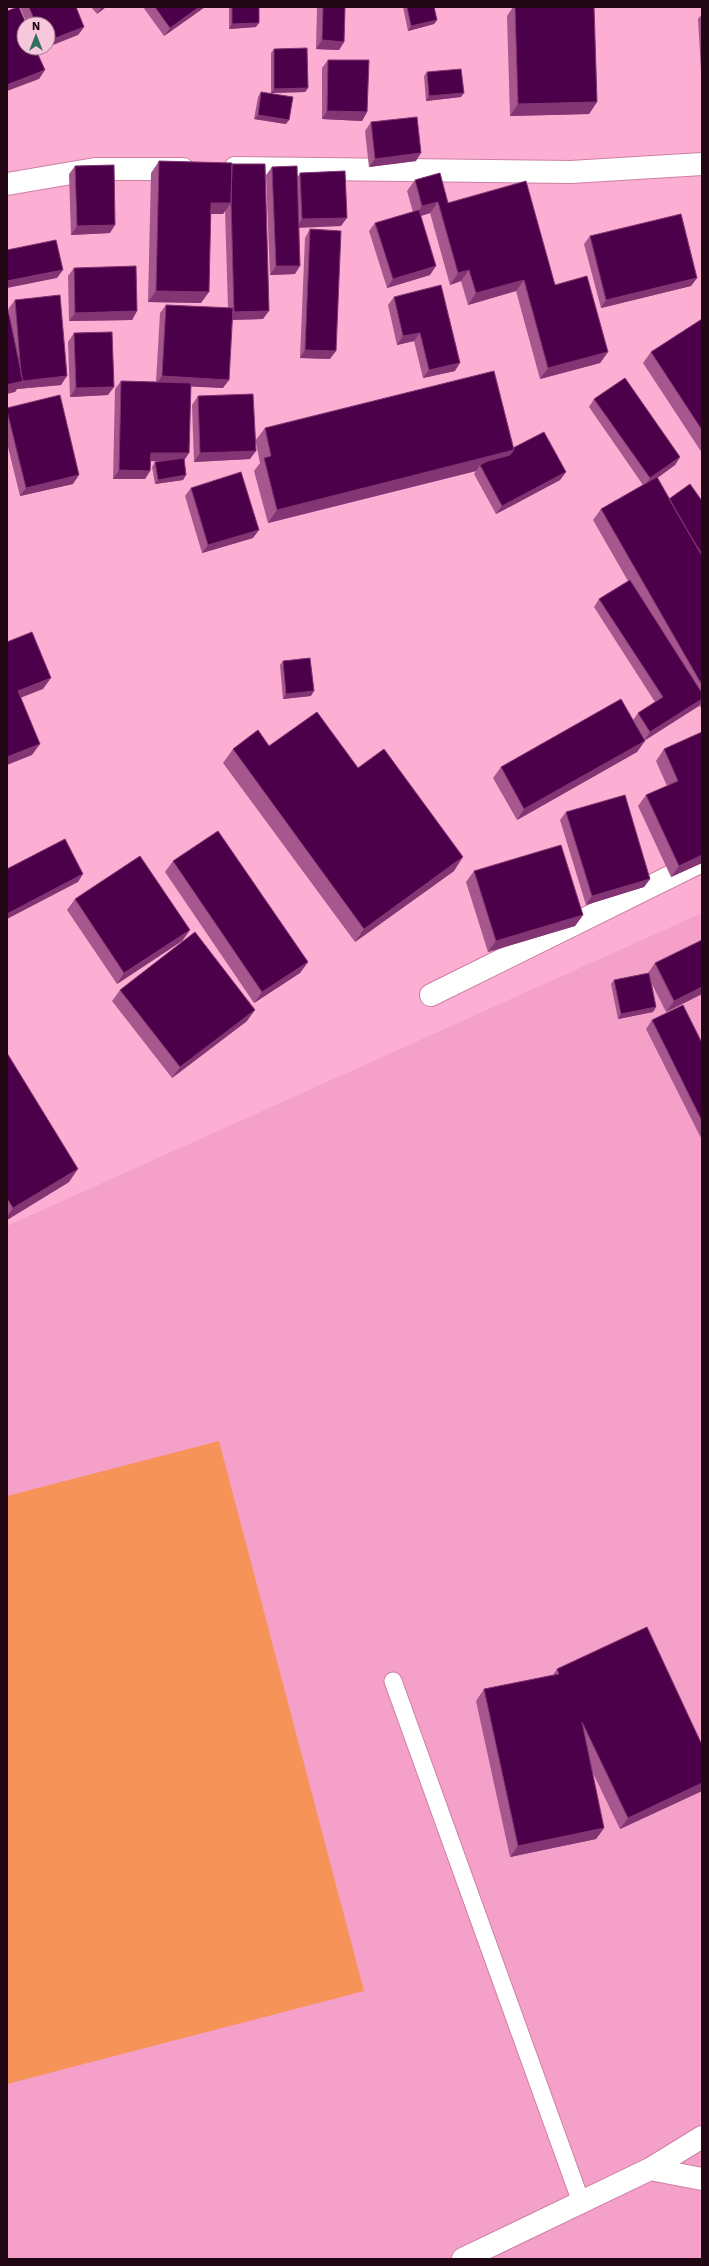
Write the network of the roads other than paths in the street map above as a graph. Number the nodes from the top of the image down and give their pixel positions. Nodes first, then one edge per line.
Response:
1 (702, 164) edge
2 (7, 184) edge
3 (702, 861) edge
4 (431, 995) dead end
5 (393, 1680) dead end
6 (702, 2137) edge
7 (650, 2169) junction
8 (702, 2179) edge
9 (581, 2202) junction
10 (463, 2259) edge

1 - 2 street
3 - 4 street
5 - 9 lane
6 - 7 street
7 - 8 street
7 - 9 street
9 - 10 street

